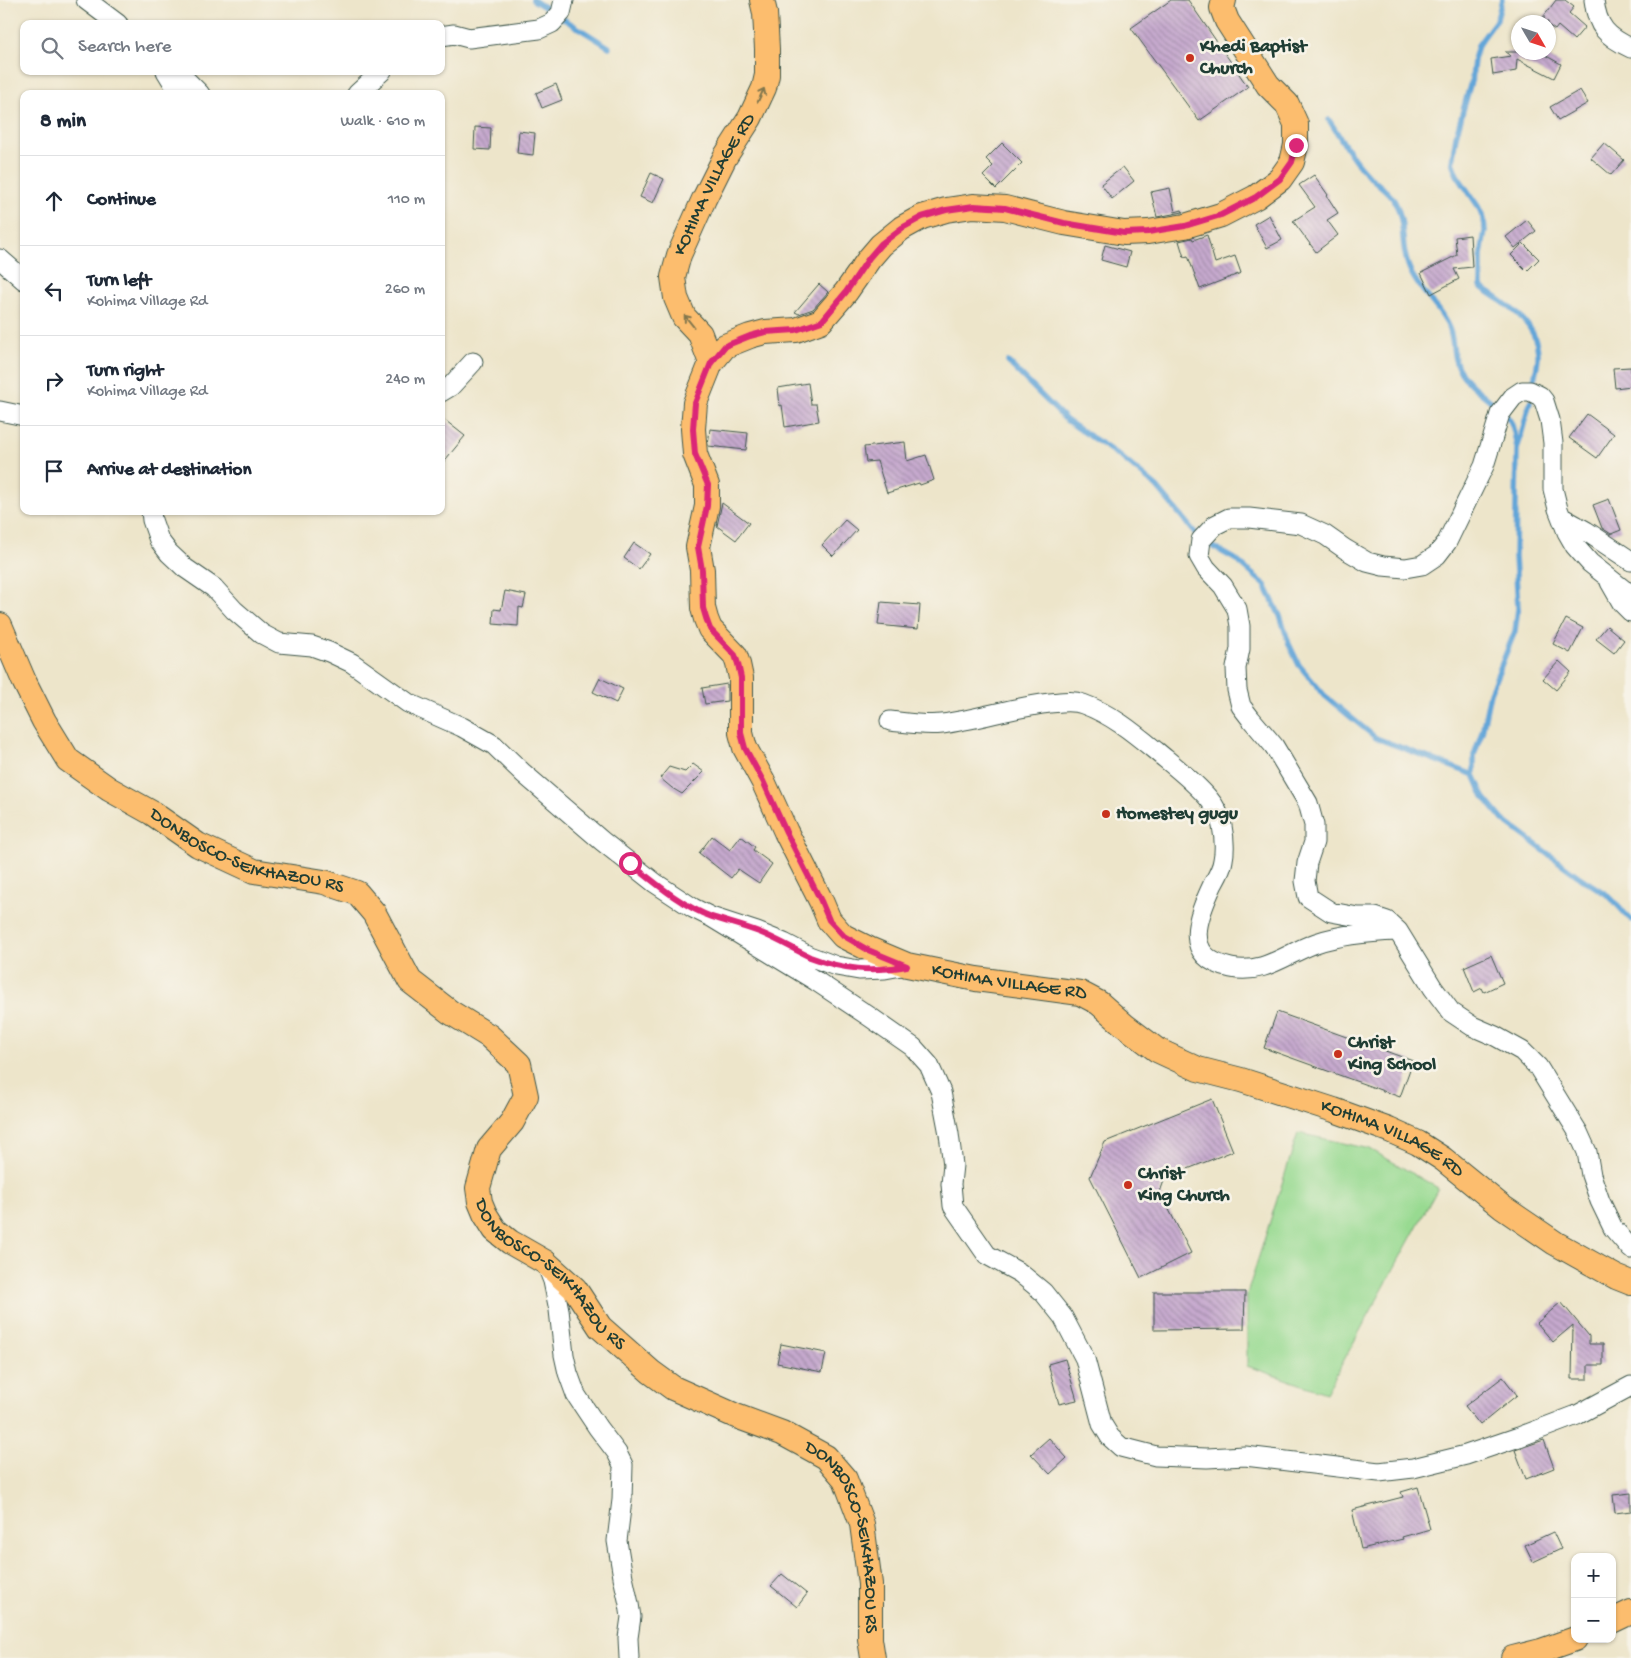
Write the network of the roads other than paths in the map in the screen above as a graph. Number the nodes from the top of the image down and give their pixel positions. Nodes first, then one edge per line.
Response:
1 (86, 0) edge
2 (564, 0) edge
3 (762, 0) edge
4 (1594, 0) edge
5 (1220, 3) edge
6 (113, 20) edge
7 (445, 35) edge
8 (1631, 48) edge
9 (168, 75) edge
10 (181, 75) edge
11 (378, 75) edge
12 (178, 90) edge
13 (196, 90) edge
14 (361, 90) edge
15 (0, 259) edge
16 (20, 276) edge
17 (474, 362) dead end
18 (711, 363) junction
19 (445, 390) edge
20 (0, 411) edge
21 (20, 415) edge
22 (151, 515) edge
23 (1561, 517) junction
24 (1631, 561) edge
25 (1607, 577) junction
26 (1631, 594) edge
27 (1631, 612) edge
28 (0, 625) edge
29 (890, 721) dead end
30 (711, 917) junction
31 (1398, 931) junction
32 (907, 966) junction
33 (1631, 1249) edge
34 (546, 1262) junction
35 (1631, 1283) edge
36 (1631, 1386) edge
37 (1631, 1612) edge
38 (1616, 1620) edge
39 (1571, 1640) edge
40 (629, 1658) edge
41 (873, 1658) edge
42 (1513, 1658) edge

1 - 6 street
2 - 7 street
18 -> 3 main road, KOHIMA VILLAGE RD
4 - 8 street
5 - 18 main road, KOHIMA VILLAGE RD
9 - 12 street
10 - 13 street
11 - 14 street
15 - 16 street
17 - 19 street
18 - 32 main road, KOHIMA VILLAGE RD
20 - 21 street
22 - 30 street
23 - 24 street
23 - 25 street
23 - 31 street
25 - 26 street
25 - 27 street
28 - 34 main road, DONBOSCO-SEIKHAZOU RS
29 - 31 street
30 - 32 street
30 - 36 street
31 - 33 street
32 - 35 main road, KOHIMA VILLAGE RD
34 - 40 street
34 - 41 main road, DONBOSCO-SEIKHAZOU RS
37 - 38 main road
39 - 42 main road

